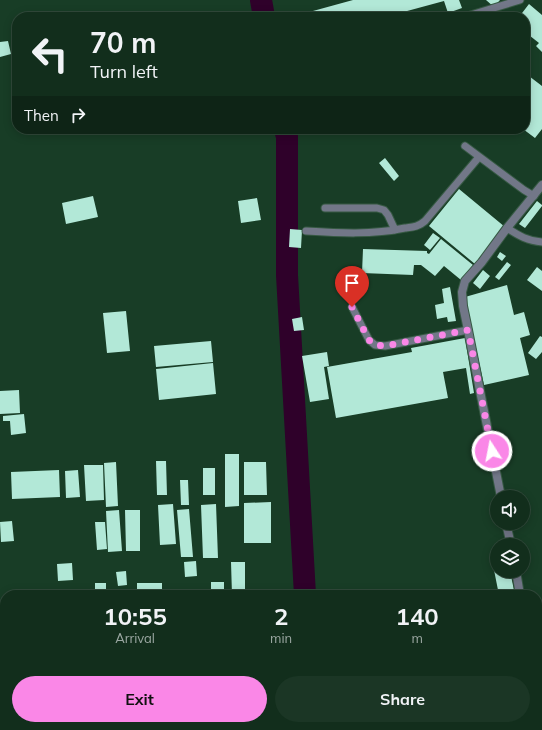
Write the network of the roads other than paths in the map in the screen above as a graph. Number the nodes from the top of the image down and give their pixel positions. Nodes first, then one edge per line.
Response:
1 (520, 0) edge
2 (480, 12) edge
3 (465, 146) dead end
4 (479, 157) junction
5 (542, 185) edge
6 (534, 196) junction
7 (325, 208) dead end
8 (507, 228) junction
9 (394, 230) junction
10 (306, 231) dead end
11 (542, 242) edge
12 (352, 307) dead end
13 (468, 330) junction
14 (500, 490) edge
15 (517, 578) edge
16 (519, 590) edge

1 - 2 lane
3 - 4 lane
4 - 6 lane
4 - 9 lane
5 - 6 street
6 - 8 street
7 - 9 lane
8 - 11 lane
8 - 13 street
9 - 10 lane
12 - 13 lane
13 - 14 street
15 - 16 street

